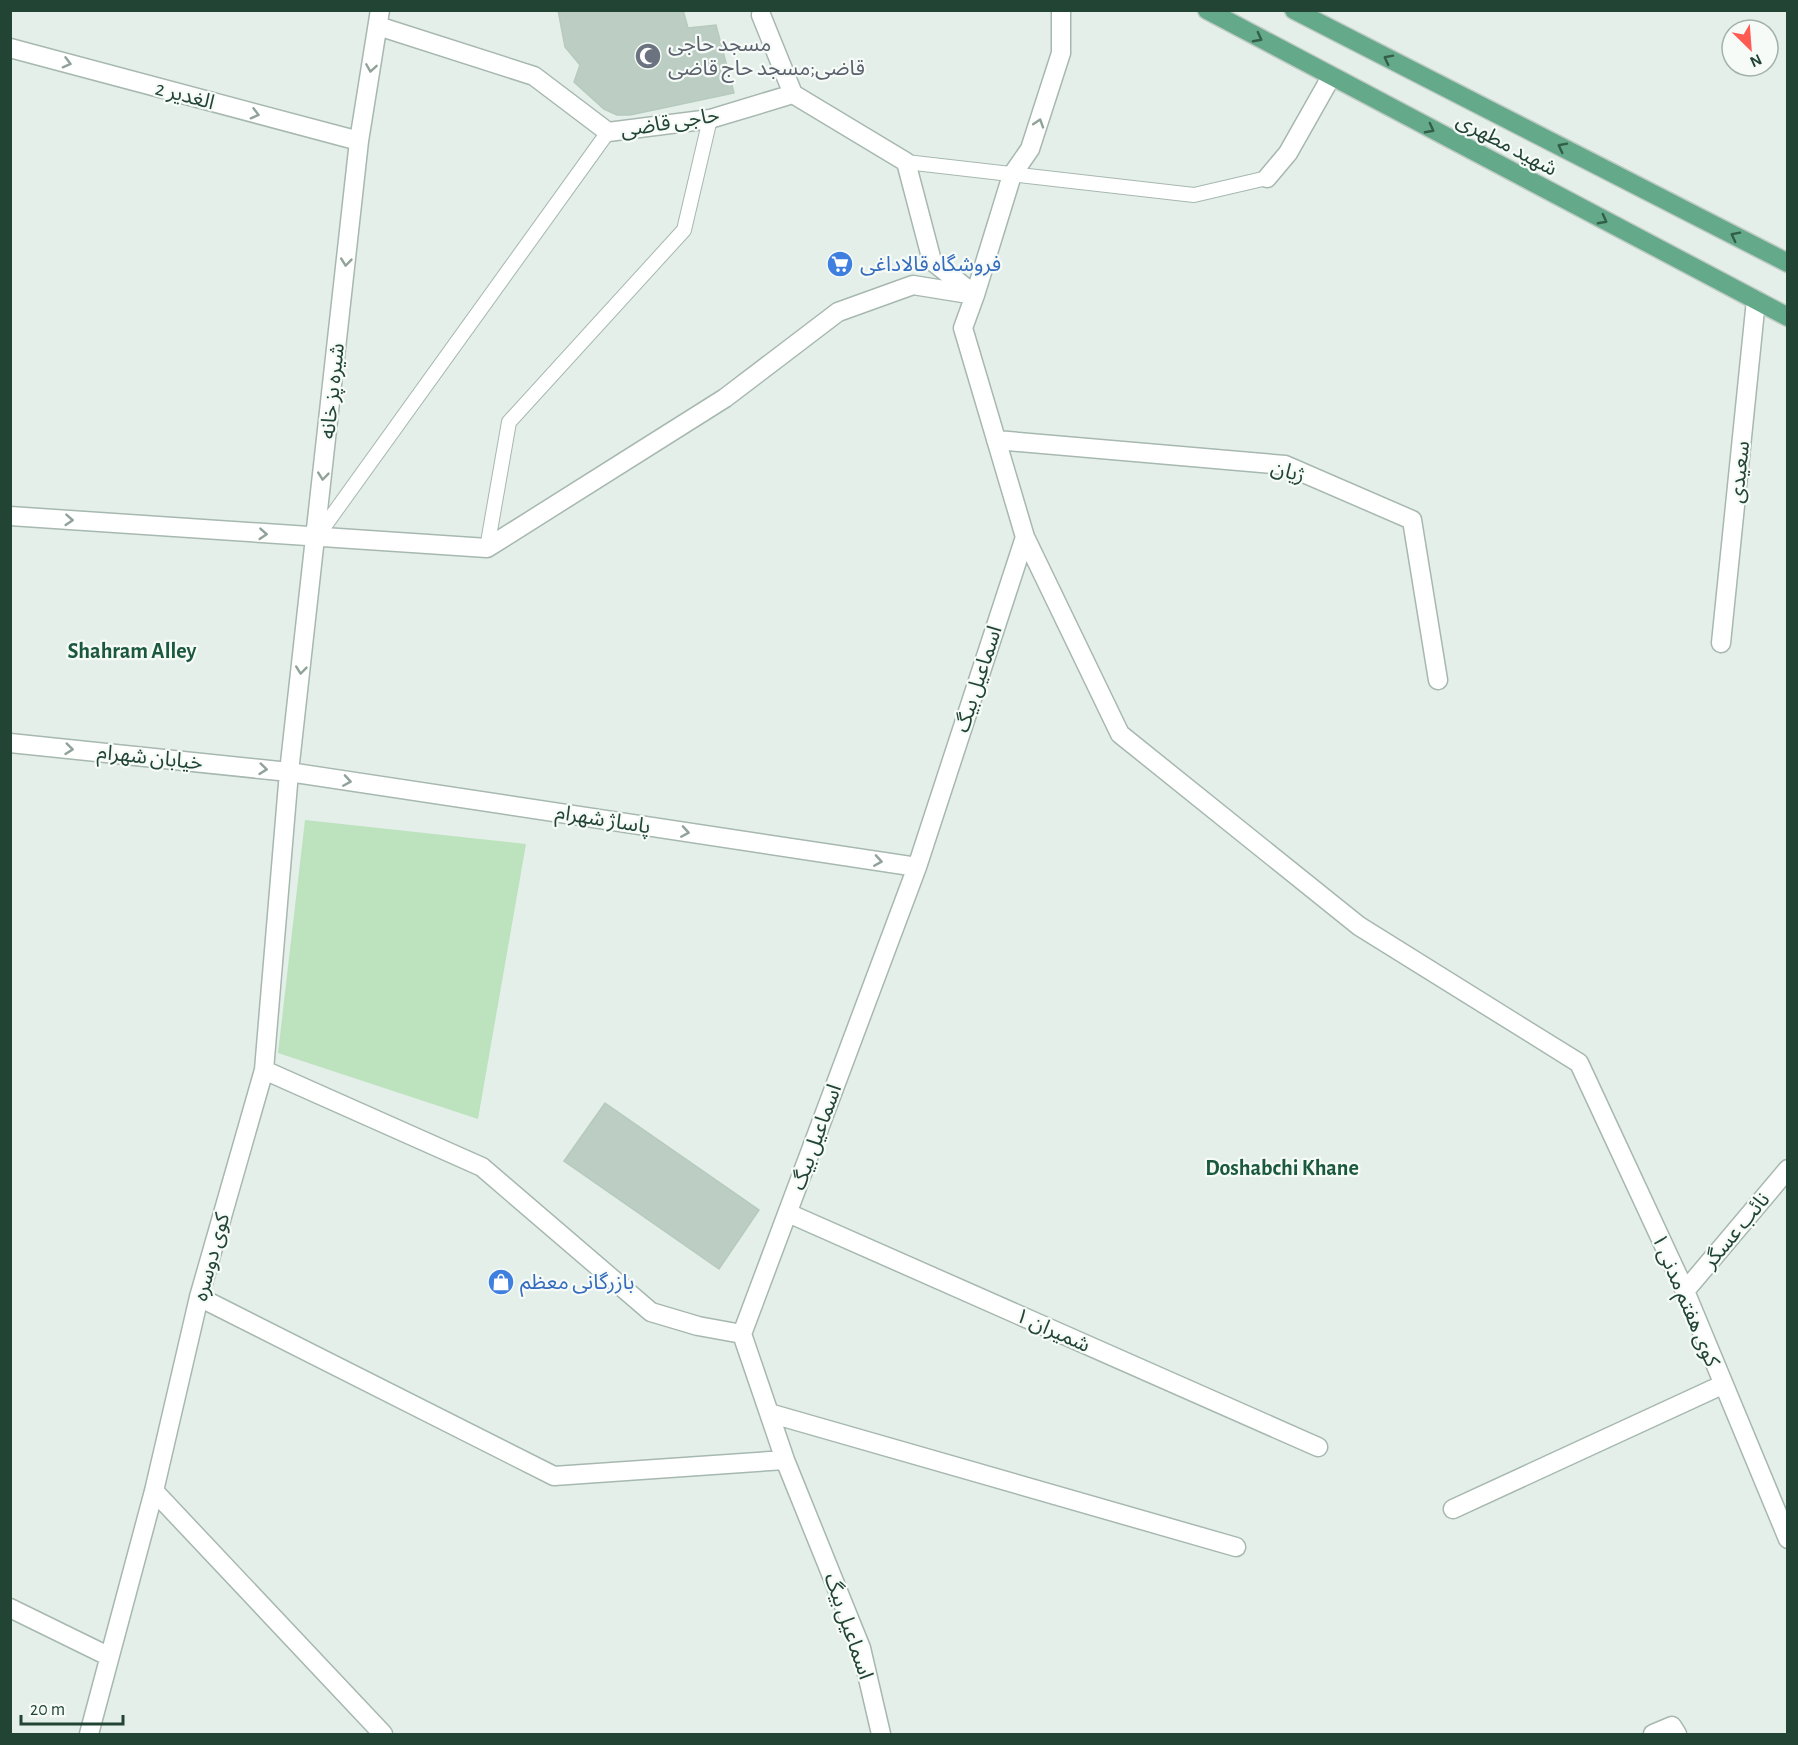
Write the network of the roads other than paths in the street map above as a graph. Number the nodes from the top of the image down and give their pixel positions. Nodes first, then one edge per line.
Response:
1 (1061, 10) edge
2 (1207, 10) edge
3 (1294, 10) edge
4 (761, 15) dead end
5 (379, 18) edge
6 (10, 48) edge
7 (1331, 77) junction
8 (794, 94) junction
9 (710, 118) junction
10 (608, 132) junction
11 (359, 141) junction
12 (906, 162) junction
13 (1012, 175) junction
14 (1267, 178) joint
15 (1788, 263) edge
16 (975, 295) junction
17 (1756, 300) junction
18 (1788, 316) edge
19 (996, 440) junction
20 (10, 516) edge
21 (1025, 537) junction
22 (316, 538) junction
23 (488, 548) junction
24 (1721, 643) dead end
25 (1438, 680) dead end
26 (10, 743) edge
27 (289, 772) junction
28 (917, 867) junction
29 (264, 1070) junction
30 (1788, 1169) edge
31 (788, 1212) junction
32 (1685, 1291) junction
33 (199, 1297) junction
34 (742, 1334) junction
35 (1722, 1384) junction
36 (768, 1413) junction
37 (1318, 1447) dead end
38 (785, 1460) junction
39 (154, 1491) junction
40 (1453, 1509) dead end
41 (1788, 1539) edge
42 (1236, 1546) dead end
43 (10, 1608) edge
44 (108, 1656) junction
45 (89, 1734) edge
46 (383, 1734) edge
47 (881, 1734) edge
48 (1653, 1734) edge
49 (1677, 1734) edge

13 -> 1 street
2 -> 7 main road, شهید مطهری
15 -> 3 main road, شهید مطهری
4 - 8 street
5 - 10 street, حاجی قاضی
5 -> 11 street, شیره پز خانه
6 -> 11 street, 2 الغدیر
7 - 14 street
7 -> 17 main road, شهید مطهری
8 - 9 street, حاجی قاضی
8 - 12 street
9 - 10 street, حاجی قاضی
9 - 23 lane
10 - 22 lane
11 -> 22 street, شیره پز خانه
12 - 13 lane
12 - 16 street
13 - 14 lane
13 - 16 street
16 - 19 street
16 - 23 street
17 - 18 main road, شهید مطهری
17 - 24 street, سعیدی
19 - 21 street
19 - 25 street, ژیان
20 -> 22 street
21 - 28 street, اسماعیل بیگ
21 - 32 street, کوی هفتم مدنی ۱
22 - 23 street
22 -> 27 street, شیره پز خانه
26 -> 27 street, خیابان شهرام
27 -> 28 street, پاساژ شهرام
27 - 29 street, کوی دوسره
28 - 31 street, اسماعیل بیگ
29 - 33 street, کوی دوسره
29 - 34 street
30 - 32 street, نائب عسگر
31 - 34 street, اسماعیل بیگ
31 - 37 street, شمیران ۱
32 - 35 street, کوی هفتم مدنی ۱
33 - 38 street
33 - 39 street, کوی دوسره
34 - 36 street, اسماعیل بیگ
35 - 40 street
35 - 41 street, کوی هفتم مدنی ۱
36 - 38 street, اسماعیل بیگ
36 - 42 street
38 - 47 street, اسماعیل بیگ
39 - 44 street, کوی دوسره
39 - 46 street
43 - 44 street
44 - 45 street, کوی دوسره
48 - 49 street

